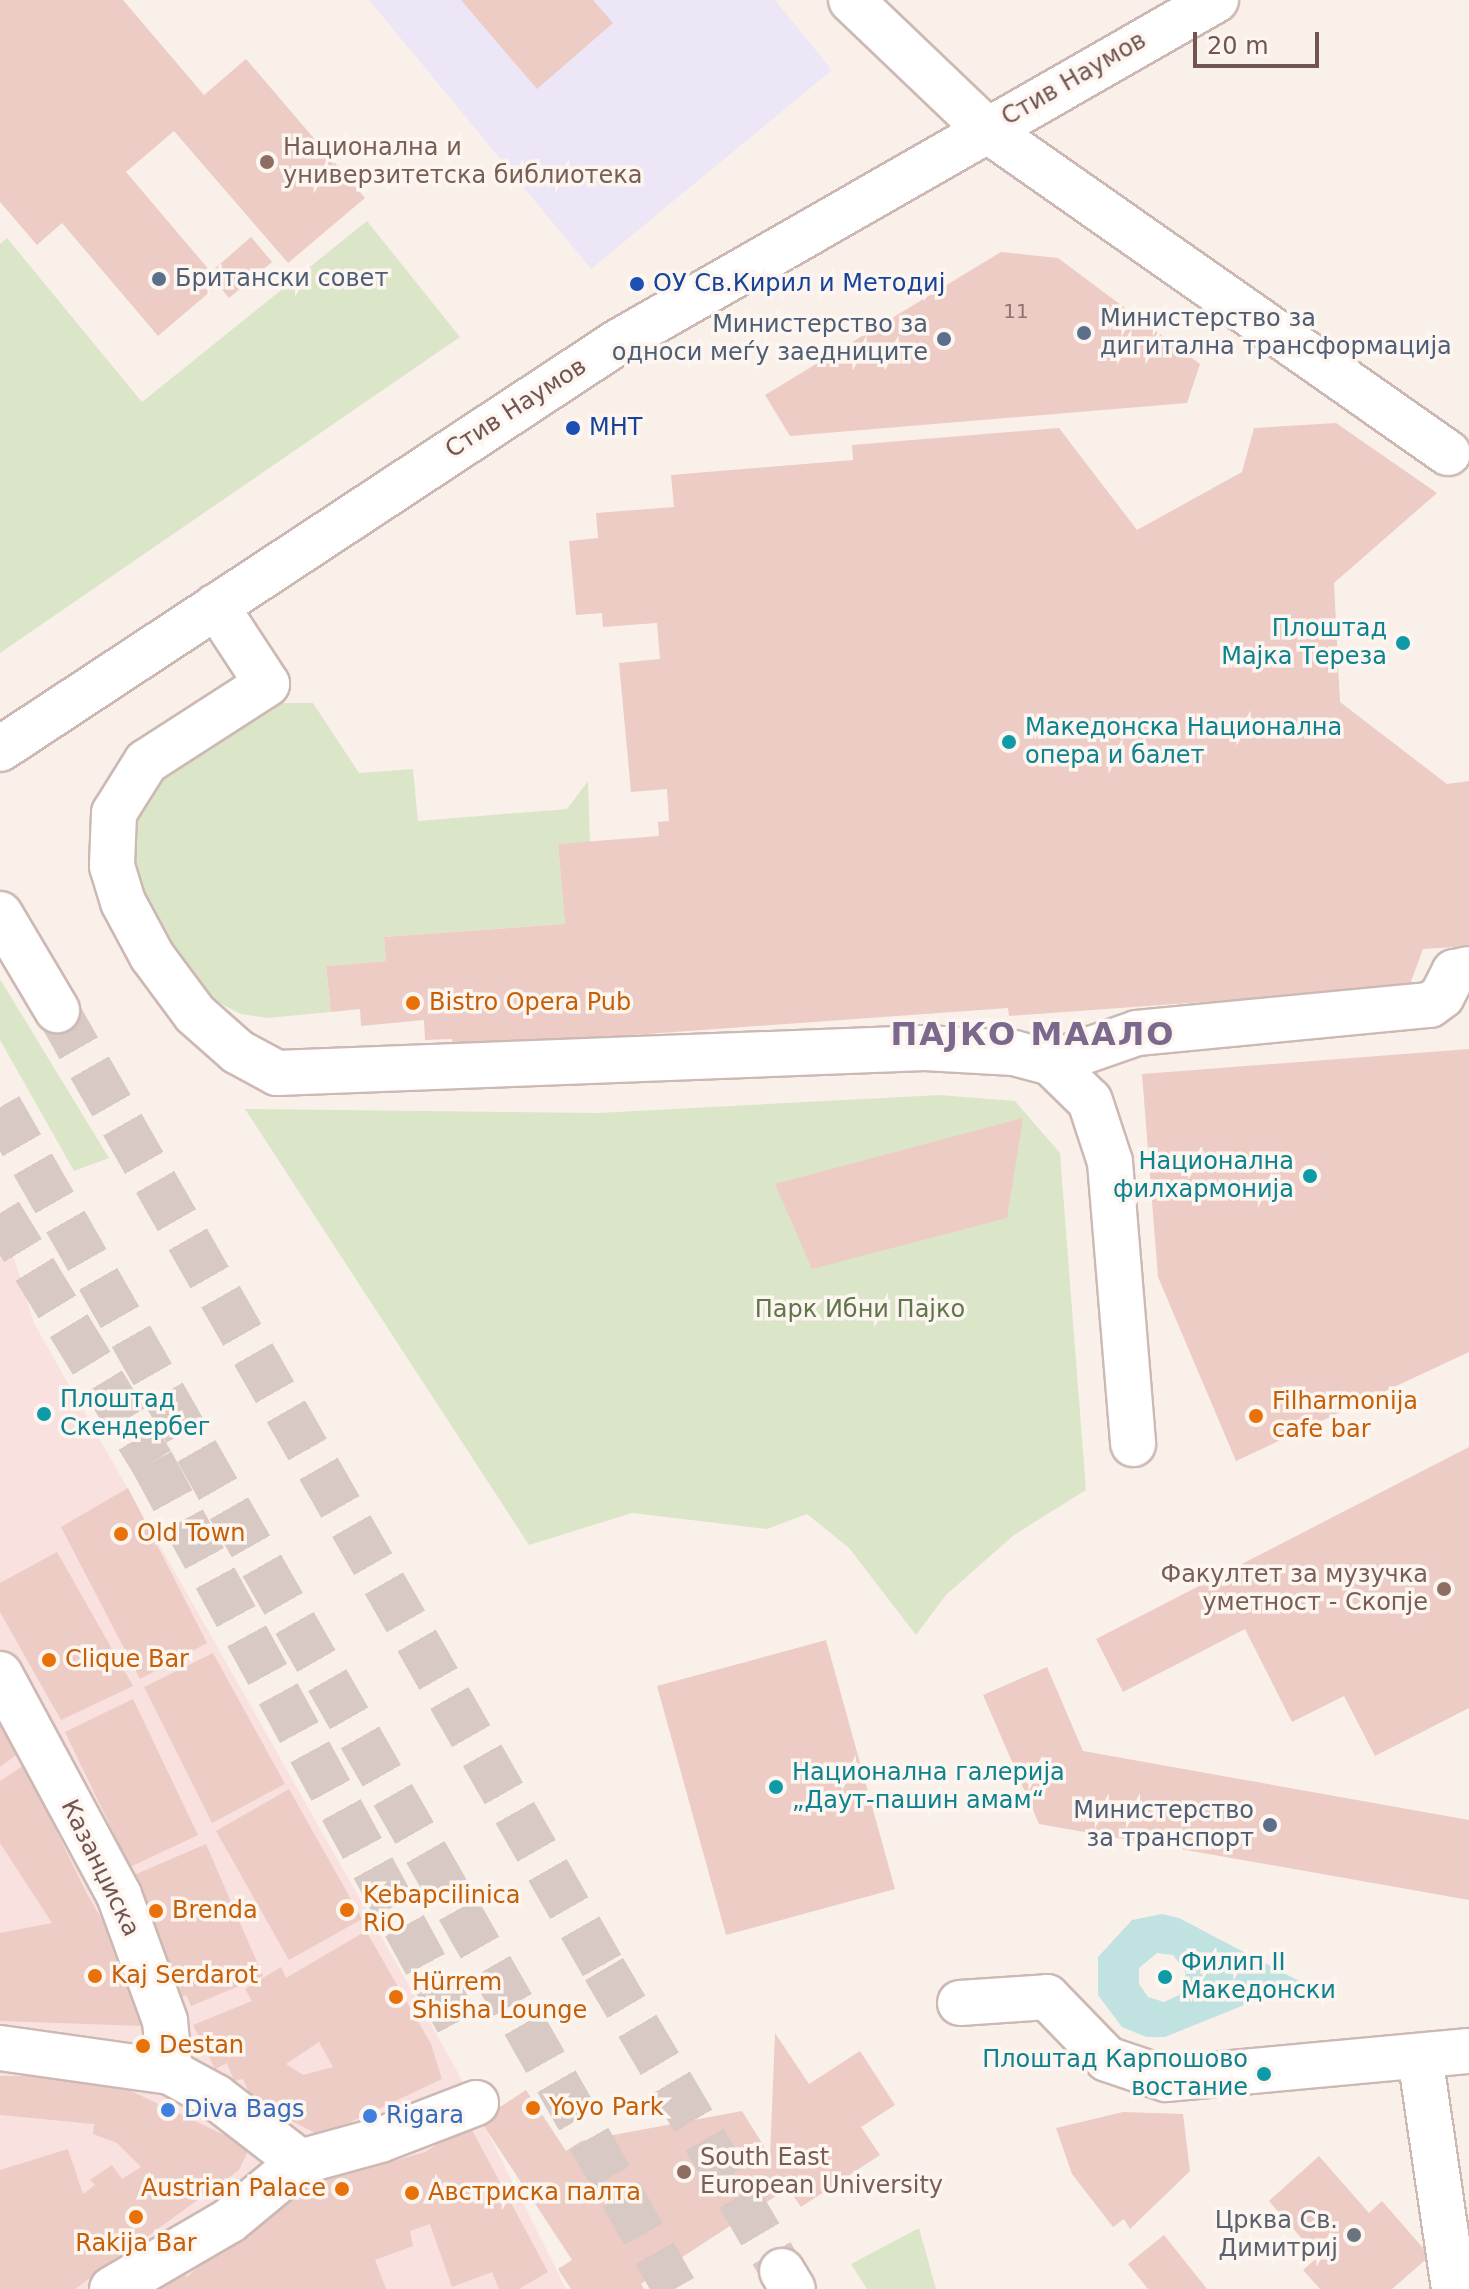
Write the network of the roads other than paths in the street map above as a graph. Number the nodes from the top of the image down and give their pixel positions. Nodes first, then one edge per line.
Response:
1 (851, 0) edge
2 (1216, 0) edge
3 (987, 130) junction
4 (1448, 453) dead end
5 (216, 606) junction
6 (0, 749) edge
7 (0, 914) edge
8 (1469, 969) edge
9 (57, 1010) tunnel mouth
10 (1051, 1063) junction
11 (1133, 1444) dead end
12 (0, 1674) edge
13 (960, 2003) dead end
14 (0, 2048) edge
15 (1469, 2051) edge
16 (1420, 2056) junction
17 (170, 2072) junction
18 (476, 2103) dead end
19 (300, 2162) junction
20 (112, 2289) edge
21 (1454, 2289) edge

1 - 3 street
2 - 3 street, Стив Наумов
3 - 4 street
3 - 5 street, Стив Наумов
5 - 6 street, Стив Наумов
5 - 10 street
7 - 9 street
8 - 10 street
10 - 11 street
12 - 17 street, Казанџиска
13 - 16 street
14 - 17 street
15 - 16 street
16 - 21 street
17 - 19 street
18 - 19 street
19 - 20 street

